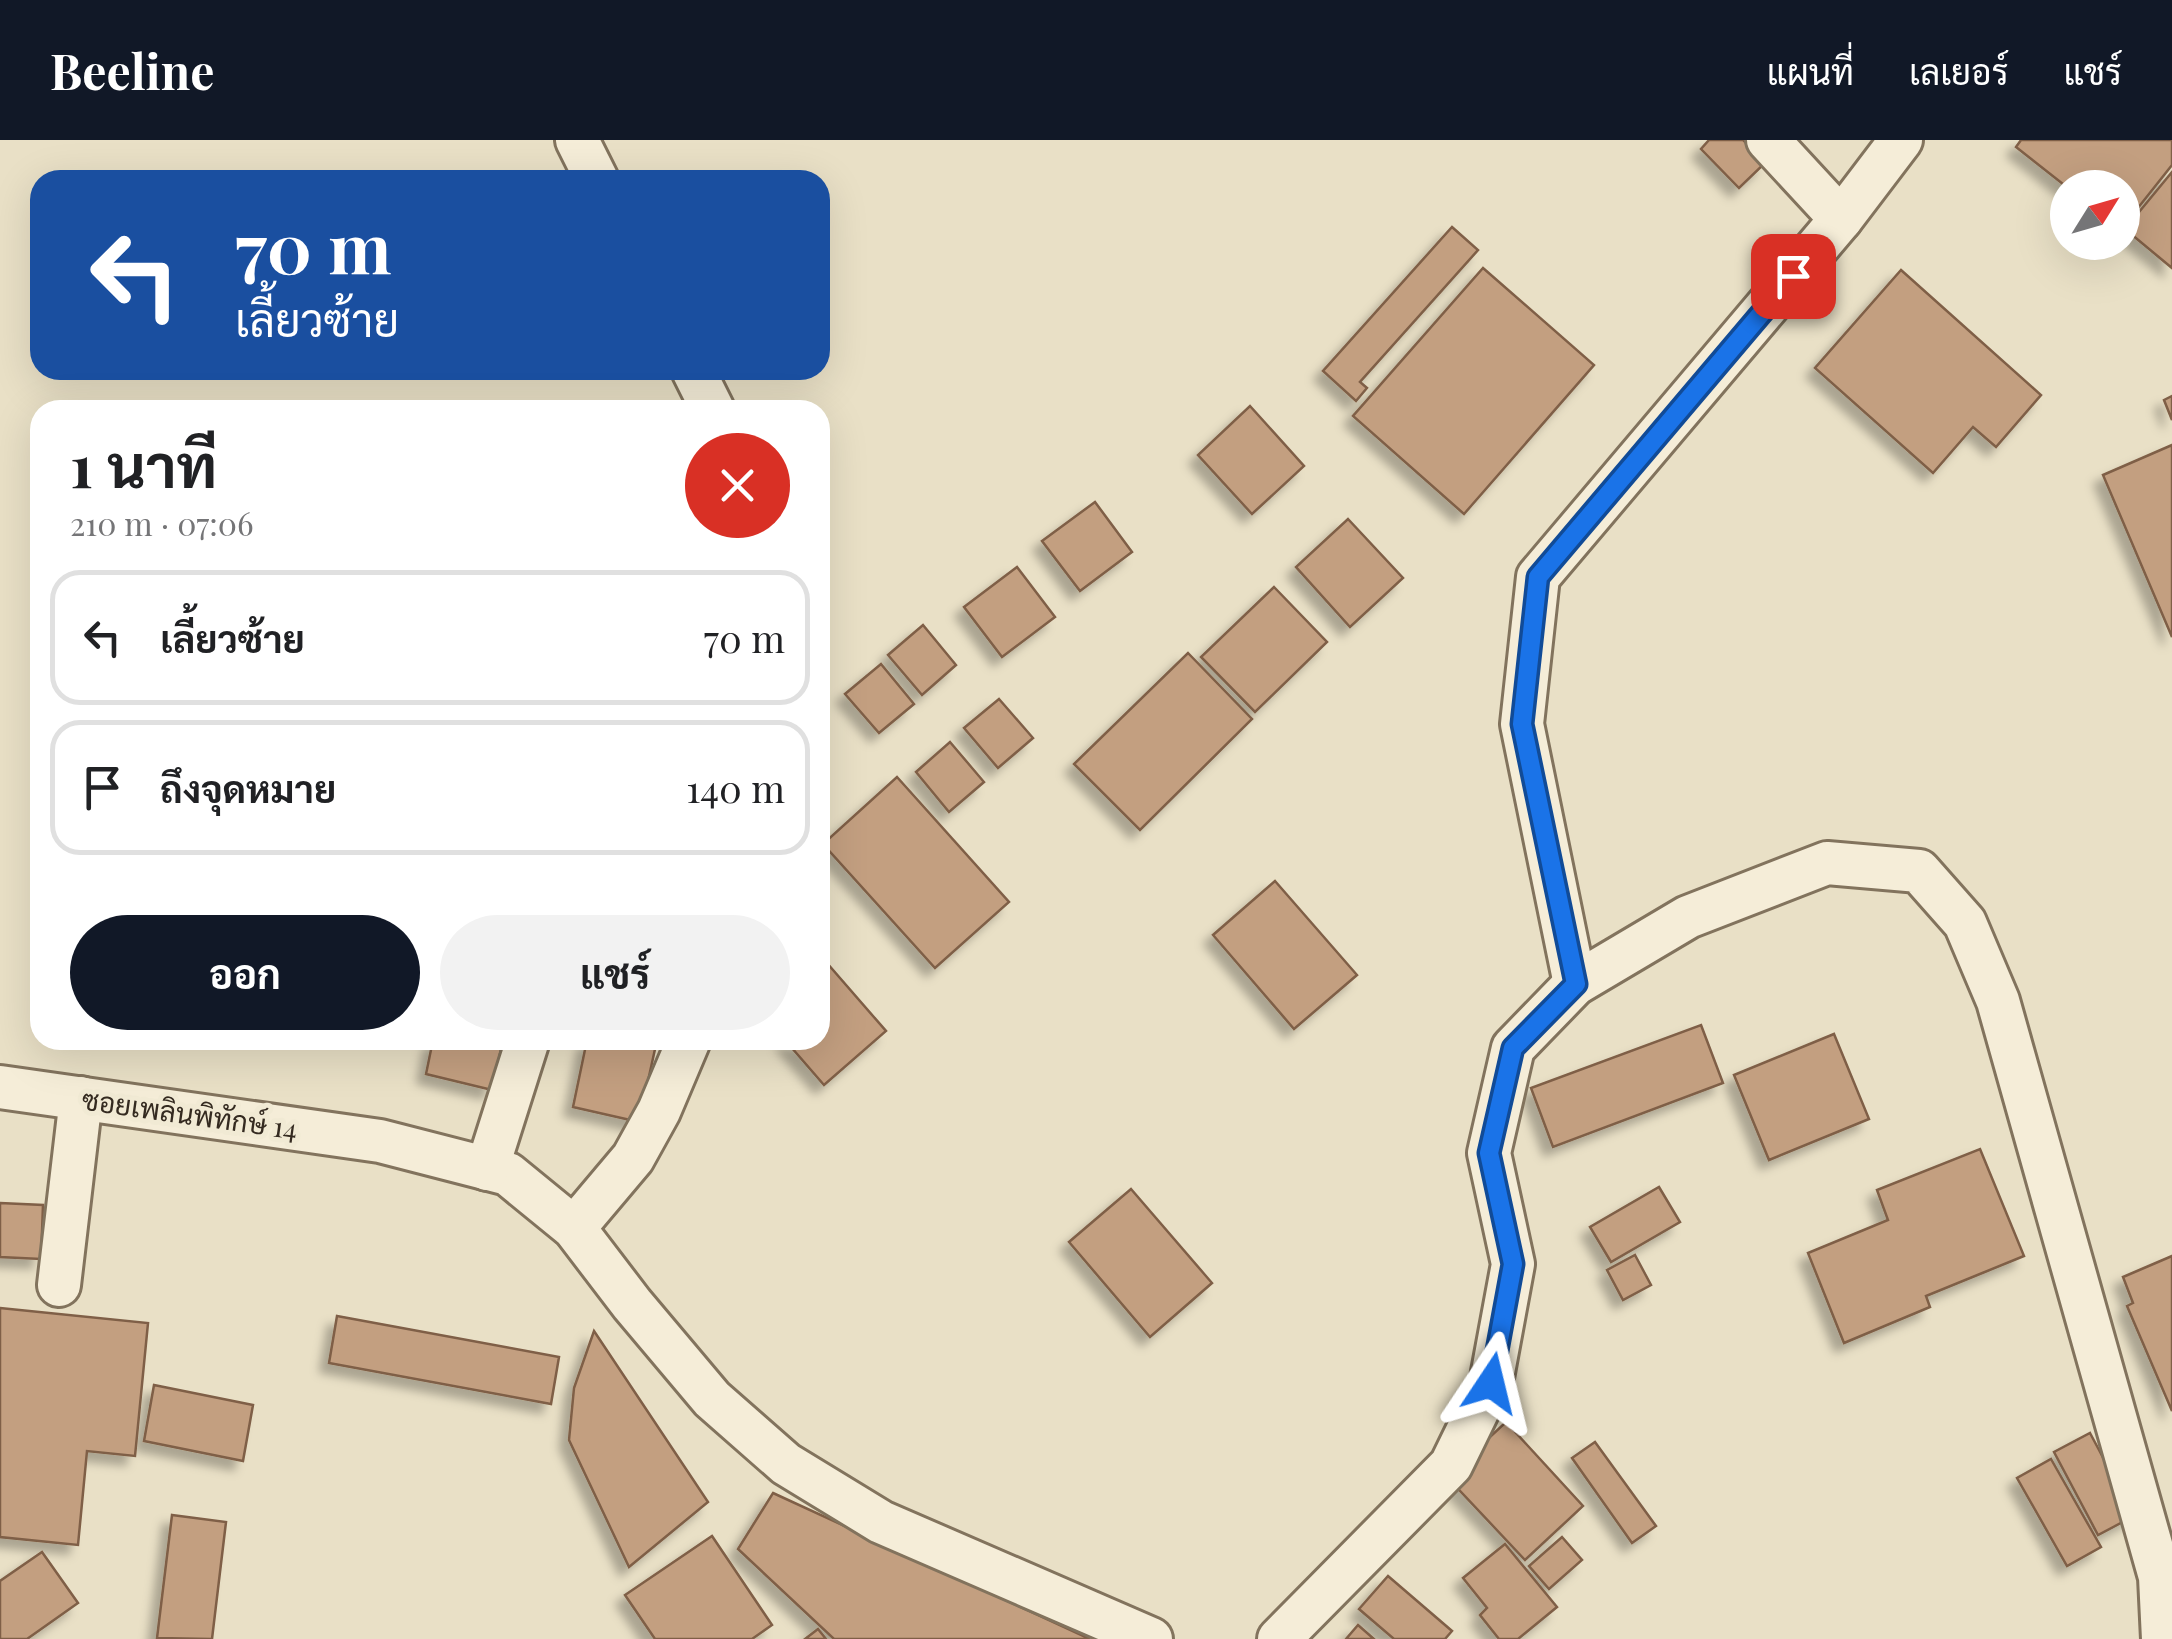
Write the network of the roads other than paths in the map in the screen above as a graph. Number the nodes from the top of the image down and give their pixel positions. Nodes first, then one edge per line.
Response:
1 (577, 140) edge
2 (1768, 140) edge
3 (1901, 140) edge
4 (592, 170) edge
5 (1841, 220) junction
6 (1576, 984) junction
7 (525, 1050) edge
8 (685, 1050) edge
9 (0, 1087) edge
10 (81, 1098) junction
11 (487, 1169) junction
12 (574, 1228) junction
13 (59, 1284) dead end
14 (2166, 1574) edge
15 (1152, 1639) edge
16 (1278, 1639) edge
17 (2163, 1639) edge

1 - 4 street
2 - 5 street
3 - 5 street
5 - 6 street
6 - 14 street
6 - 16 street
7 - 11 street
8 - 12 street
9 - 10 street, ซอยเพลินพิทักษ์ 14
10 - 11 street, ซอยเพลินพิทักษ์ 14
10 - 13 street
11 - 12 street, ซอยเพลินพิทักษ์ 14
12 - 15 street, ซอยเพลินพิทักษ์ 14
14 - 17 street

